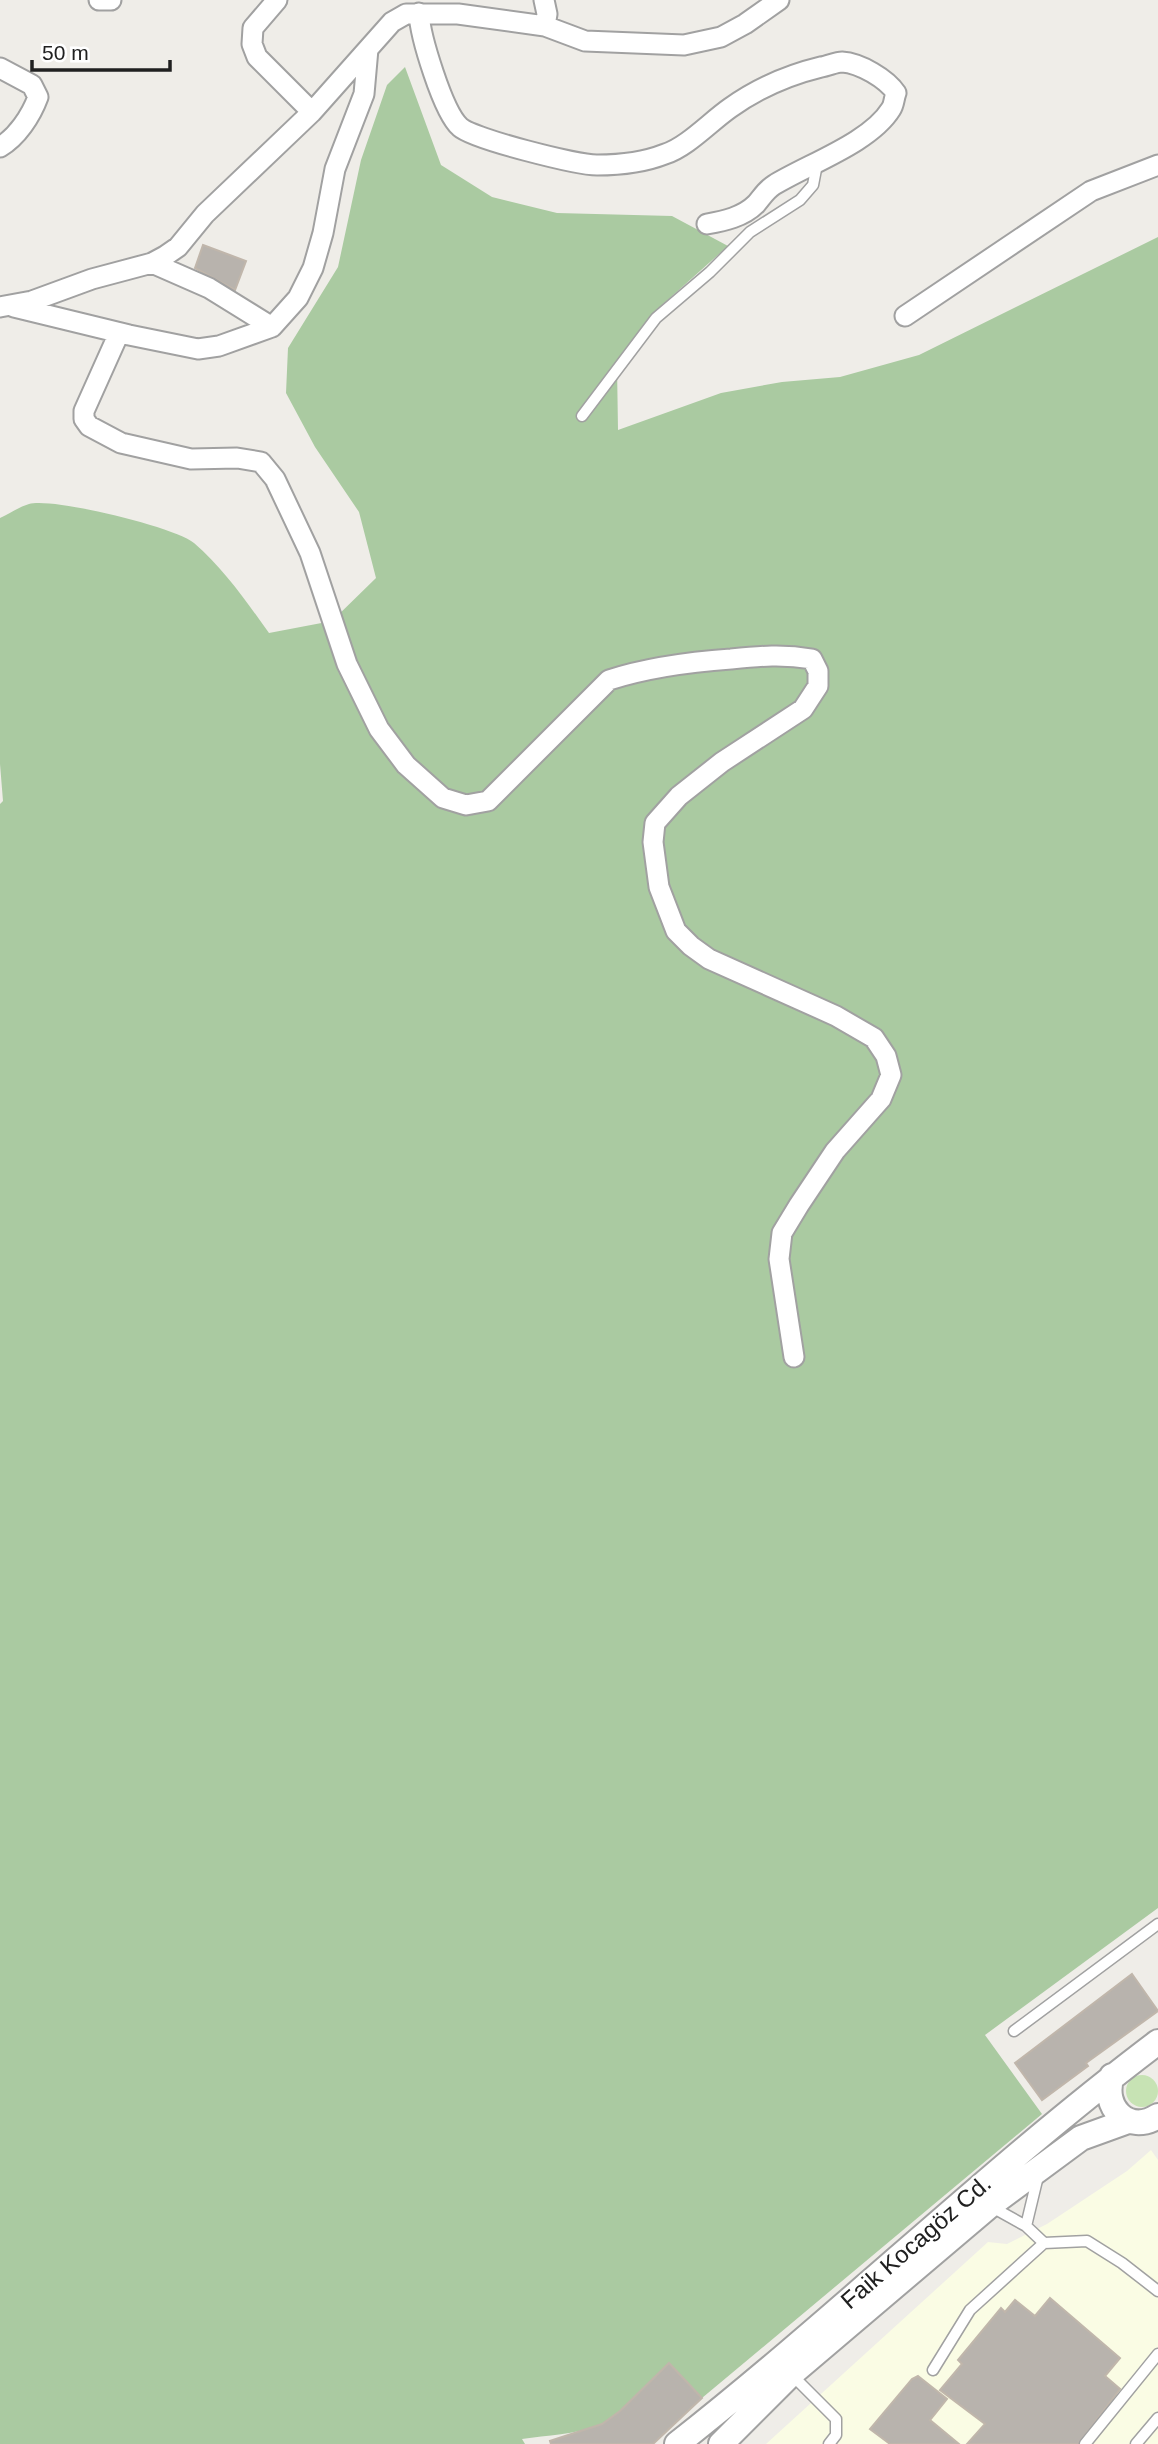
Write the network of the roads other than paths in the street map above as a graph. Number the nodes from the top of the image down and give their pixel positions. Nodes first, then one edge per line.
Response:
1 (99, 0) edge
2 (111, 0) edge
3 (277, 0) edge
4 (544, 0) edge
5 (779, 0) edge
6 (419, 13) junction
7 (545, 26) junction
8 (368, 49) junction
9 (0, 68) edge
10 (312, 112) junction
11 (0, 147) edge
12 (817, 163) junction
13 (1158, 165) edge
14 (707, 225) dead end
15 (152, 263) junction
16 (4, 307) edge
17 (905, 316) dead end
18 (272, 327) junction
19 (119, 333) junction
20 (582, 416) dead end
21 (794, 1357) dead end
22 (1158, 1924) edge
23 (1014, 2031) dead end
24 (1158, 2042) edge
25 (1134, 2061) junction
26 (1158, 2066) edge
27 (1112, 2076) junction
28 (1148, 2122) edge
29 (1040, 2169) junction
30 (989, 2206) junction
31 (1026, 2226) junction
32 (1044, 2243) junction
33 (1158, 2291) edge
34 (1158, 2354) edge
35 (933, 2370) dead end
36 (791, 2374) junction
37 (1158, 2418) edge
38 (677, 2444) edge
39 (721, 2444) edge
40 (829, 2444) edge
41 (1085, 2444) edge
42 (1136, 2444) edge

1 - 2 street
3 - 10 street
4 - 7 street
5 - 7 street
6 - 7 street
6 - 8 street
6 - 12 street
8 - 10 street
8 - 18 street
9 - 11 street
10 - 15 street
12 - 14 street
12 - 20 lane
13 - 17 street
15 - 16 street
15 - 18 street
16 - 19 street
18 - 19 street
19 - 21 street
22 - 23 lane
24 - 25 street, Faik Kocagöz Cd.
25 - 26 street
25 - 27 street, Faik Kocagöz Cd.
27 - 28 street
27 - 38 street, Faik Kocagöz Cd.
28 - 29 street
29 - 30 street
29 - 31 lane
30 - 31 lane
30 - 36 street
31 - 32 lane
32 - 33 lane
32 - 35 lane
34 - 41 lane
36 - 39 street
36 - 40 lane
37 - 42 lane

